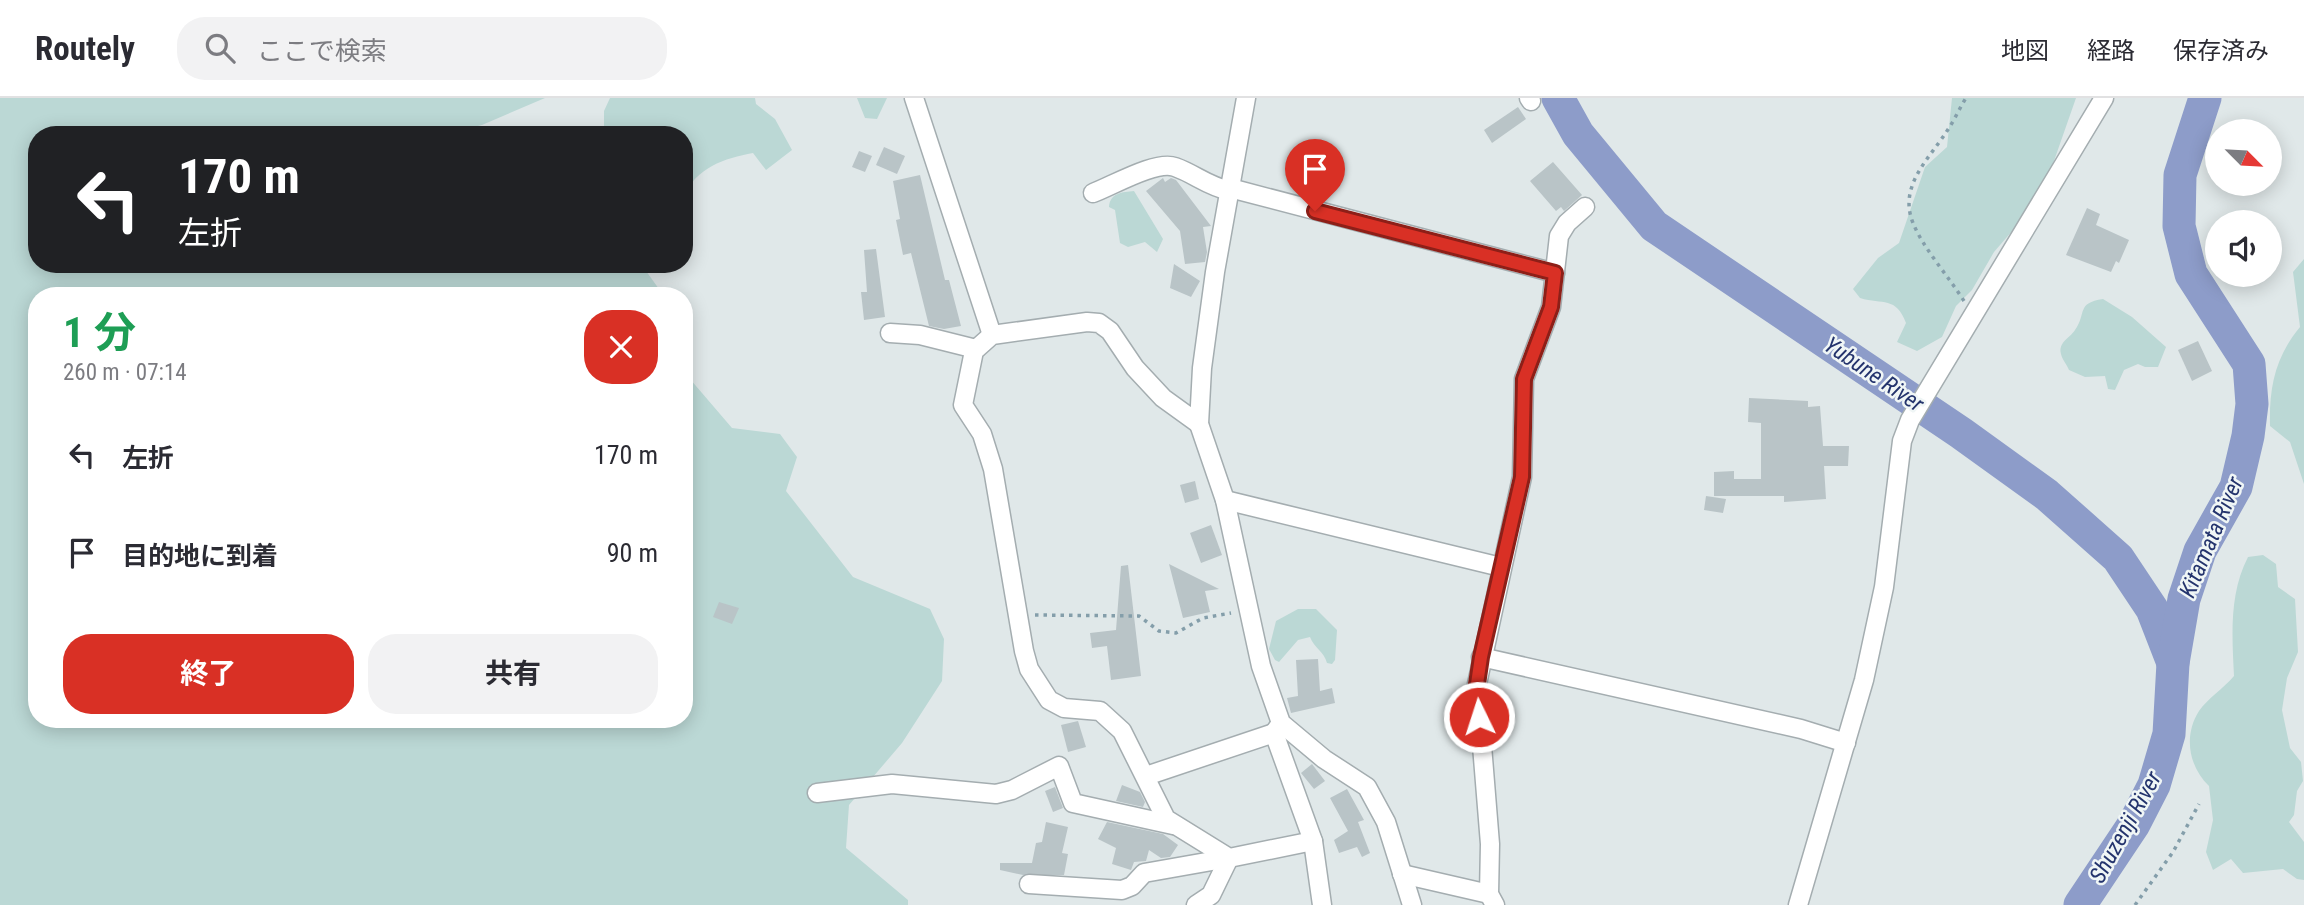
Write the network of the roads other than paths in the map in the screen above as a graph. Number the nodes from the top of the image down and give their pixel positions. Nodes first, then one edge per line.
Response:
1 (914, 98) edge
2 (1246, 98) edge
3 (2104, 98) edge
4 (1230, 189) junction
5 (1093, 193) dead end
6 (1585, 207) dead end
7 (1555, 273) junction
8 (890, 333) dead end
9 (992, 335) junction
10 (971, 347) junction
11 (1199, 424) junction
12 (1225, 500) junction
13 (1501, 567) junction
14 (1481, 657) junction
15 (1278, 728) junction
16 (1846, 743) junction
17 (1146, 776) junction
18 (817, 793) dead end
19 (1173, 825) junction
20 (1313, 841) junction
21 (1229, 858) junction
22 (1402, 874) junction
23 (1029, 884) dead end
24 (1492, 900) edge
25 (1196, 905) edge
26 (1322, 905) edge
27 (1412, 905) edge
28 (1798, 905) edge

1 - 9 street
2 - 4 street
3 - 16 street
4 - 5 street
4 - 7 street
4 - 11 street
6 - 7 street
7 - 13 street
8 - 10 street
9 - 10 street
9 - 11 street
10 - 17 street
11 - 12 street
12 - 13 street
12 - 15 street
13 - 14 street
14 - 16 street
14 - 24 street
15 - 17 street
15 - 20 street
15 - 22 street
16 - 28 street
17 - 19 street
18 - 19 street
19 - 21 street
20 - 21 street
20 - 26 street
21 - 23 street
21 - 25 street
22 - 24 street
22 - 27 street

